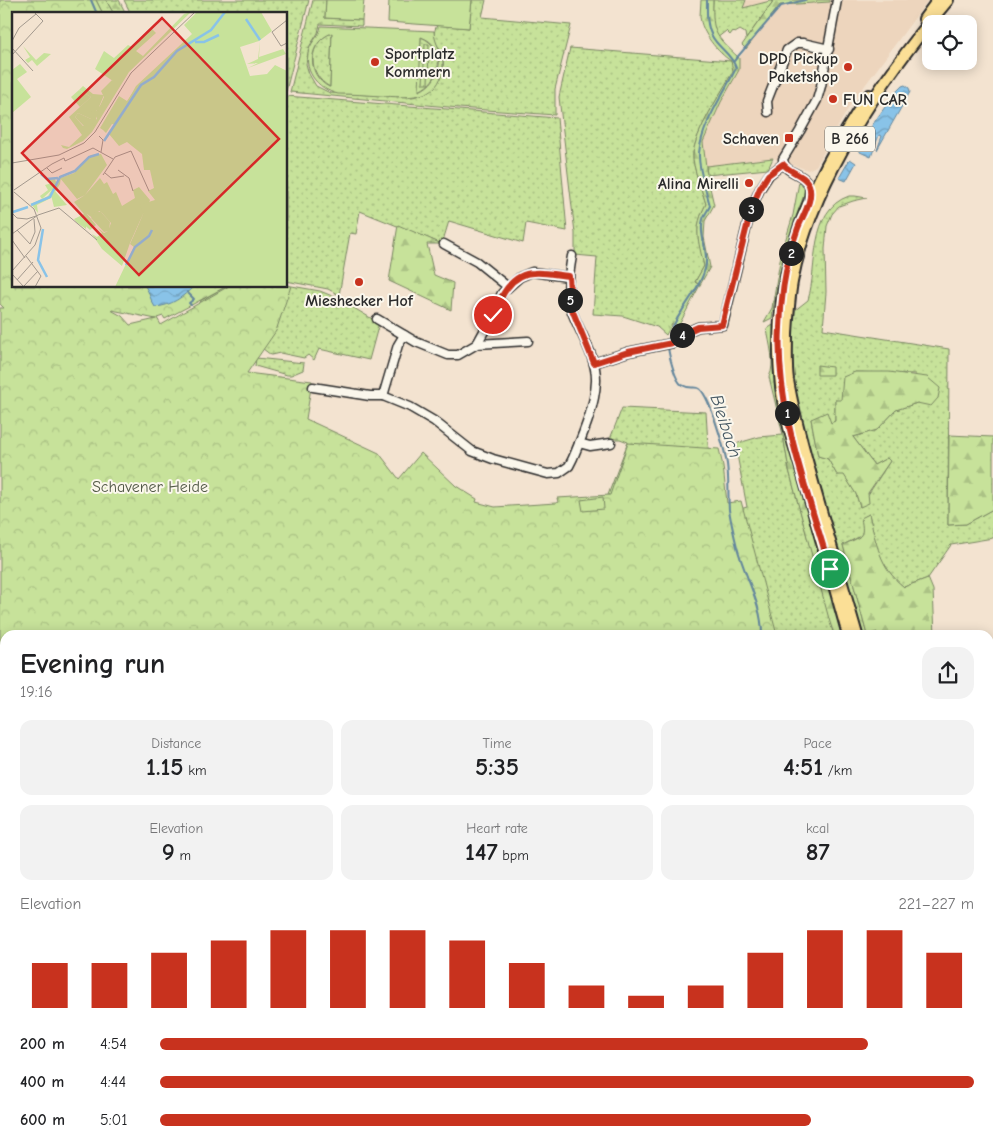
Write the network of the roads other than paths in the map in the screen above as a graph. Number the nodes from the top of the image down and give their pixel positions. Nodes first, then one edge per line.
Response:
1 (837, 0) edge
2 (938, 0) edge
3 (948, 0) edge
4 (829, 48) junction
5 (768, 112) dead end
6 (783, 164) junction
7 (810, 202) junction
8 (444, 244) dead end
9 (572, 256) dead end
10 (569, 276) junction
11 (508, 286) junction
12 (377, 319) dead end
13 (404, 335) junction
14 (528, 341) dead end
15 (477, 344) junction
16 (594, 363) junction
17 (312, 387) dead end
18 (383, 396) junction
19 (580, 443) junction
20 (611, 443) dead end
21 (847, 630) edge
22 (856, 630) edge

1 - 4 street
2 - 7 main road, B 266
3 - 22 main road, B 266
4 - 5 street
4 - 6 street
6 - 7 street
6 - 16 street
7 - 21 main road, B 266
8 - 11 street
9 - 10 street
10 - 11 street
10 - 16 street
11 - 15 street
12 - 13 street
13 - 15 street
13 - 18 street
14 - 15 street
16 - 19 street
17 - 18 street
18 - 19 street
19 - 20 street

